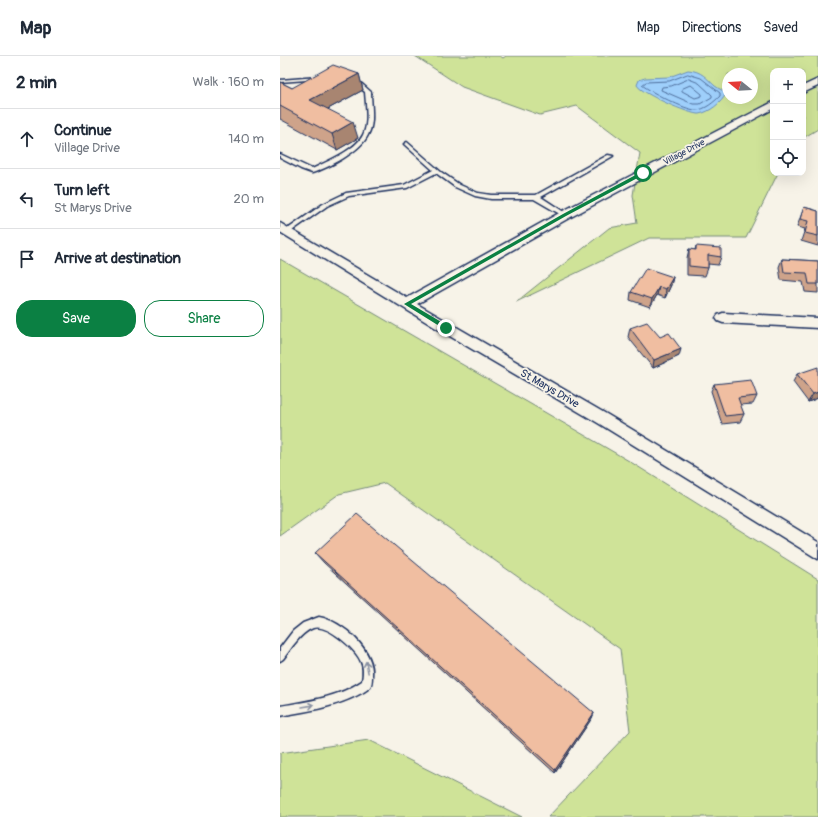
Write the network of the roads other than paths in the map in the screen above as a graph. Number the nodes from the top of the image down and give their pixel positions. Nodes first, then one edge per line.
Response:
1 (324, 78) edge
2 (348, 80) edge
3 (280, 81) edge
4 (818, 82) edge
5 (806, 88) edge
6 (770, 107) edge
7 (407, 144) dead end
8 (280, 156) edge
9 (610, 156) dead end
10 (436, 171) junction
11 (537, 198) junction
12 (565, 215) junction
13 (284, 229) edge
14 (407, 304) junction
15 (723, 318) dead end
16 (818, 323) edge
17 (818, 551) edge
18 (280, 656) edge
19 (280, 711) edge

1 - 3 lane
2 - 8 lane
4 - 5 street
6 - 12 street, Village Drive
7 - 10 lane
9 - 11 lane
10 - 11 lane
10 - 13 lane
11 - 12 lane
12 - 14 street, Village Drive
13 - 14 street, St Marys Drive
14 - 17 street, St Marys Drive
15 - 16 street
19 -> 18 lane

